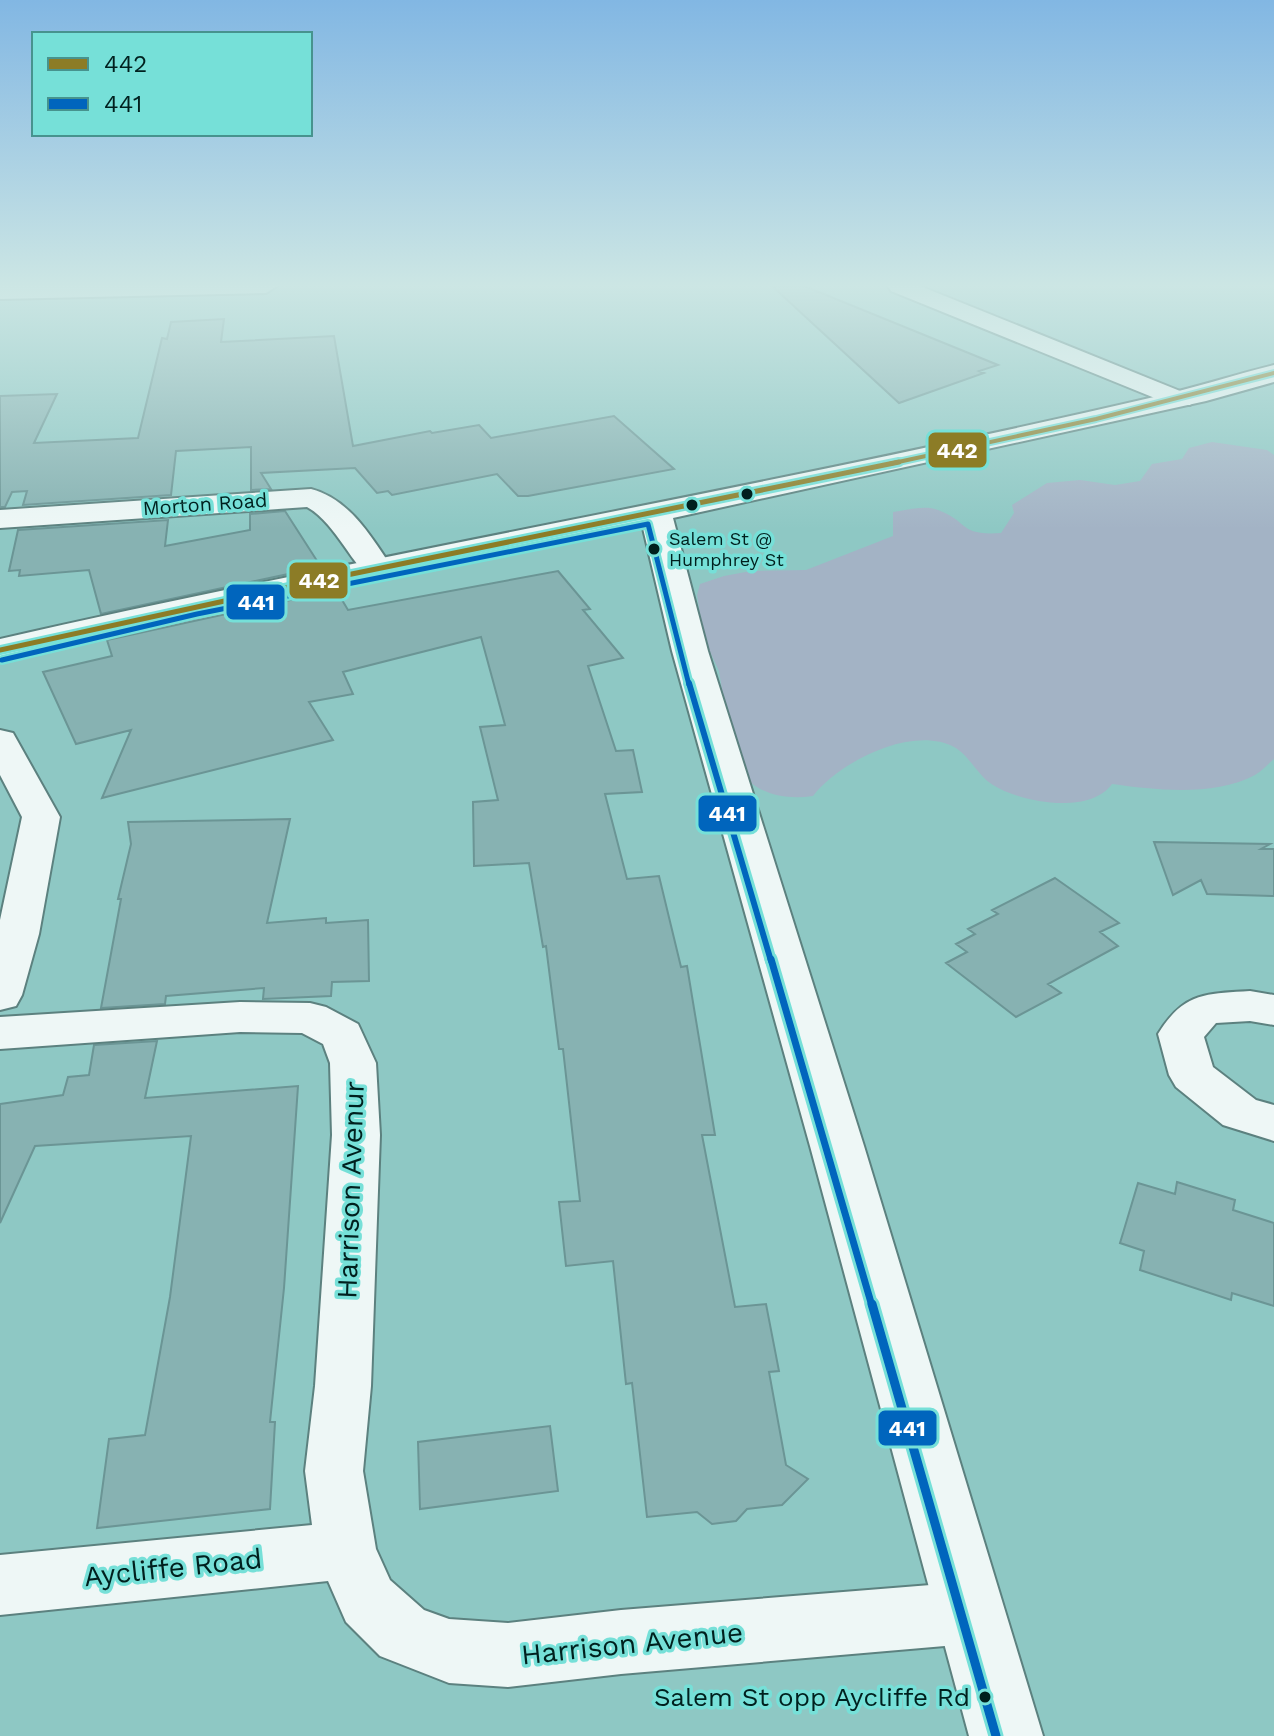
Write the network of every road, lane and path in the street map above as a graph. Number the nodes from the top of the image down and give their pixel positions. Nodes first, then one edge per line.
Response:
1 (1099, 367) edge
2 (1274, 373) edge
3 (1181, 400) junction
4 (655, 512) junction
5 (0, 519) edge
6 (378, 569) junction
7 (0, 650) edge
8 (0, 741) edge
9 (0, 995) edge
10 (1274, 1010) edge
11 (0, 1033) edge
12 (1274, 1123) edge
13 (346, 1550) junction
14 (0, 1585) edge
15 (968, 1613) junction
16 (1006, 1736) edge

1 - 3 street
2 - 3 main road
3 - 4 main road
4 - 6 main road
4 - 15 main road
5 - 6 street, Morton Road
6 - 7 main road
8 - 9 street
10 - 12 street
11 - 13 street, Harrison Avenur
13 - 14 street, Aycliffe Road
13 - 15 street, Harrison Avenue
15 - 16 main road

